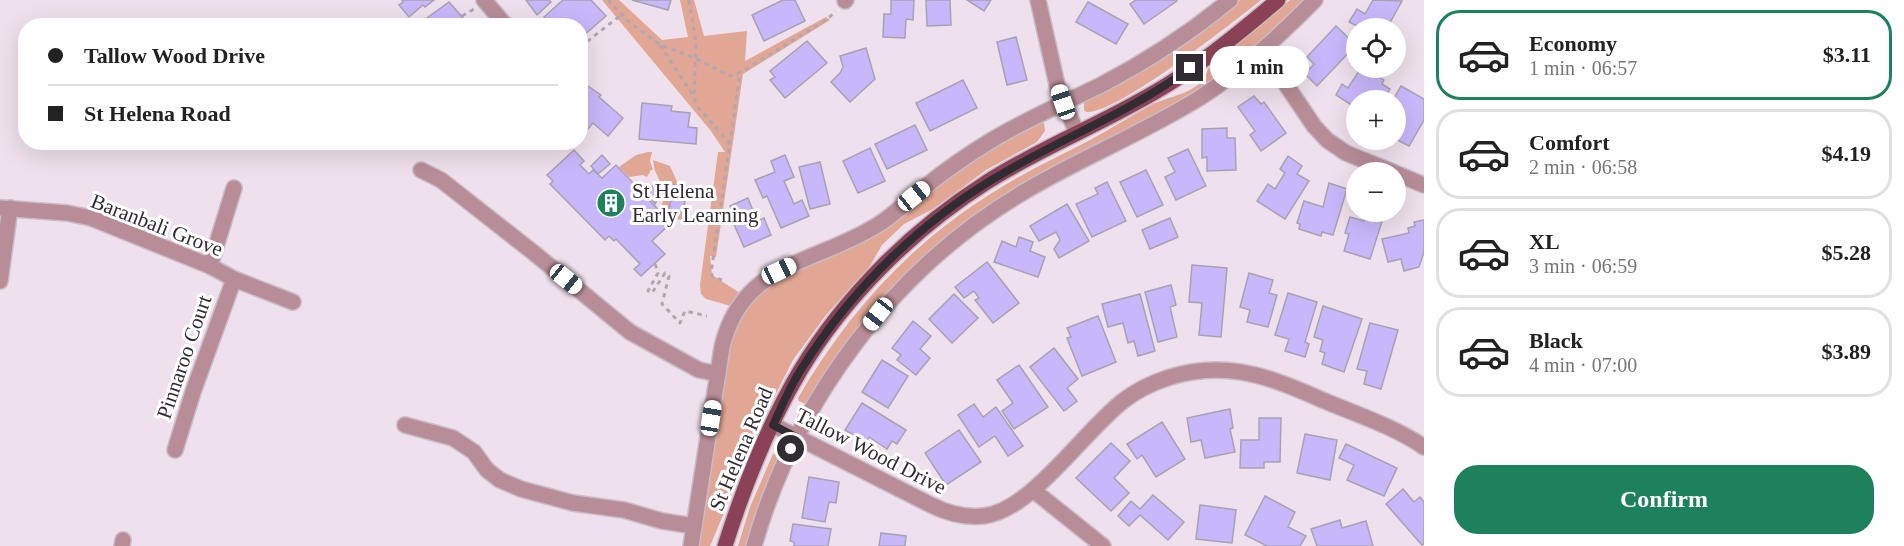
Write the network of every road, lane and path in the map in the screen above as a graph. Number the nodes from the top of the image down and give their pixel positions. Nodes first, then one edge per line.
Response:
1 (484, 0) edge
2 (608, 0) edge
3 (690, 0) edge
4 (1038, 0) edge
5 (1230, 0) edge
6 (1278, 0) edge
7 (1315, 0) edge
8 (846, 1) edge
9 (622, 14) junction
10 (499, 18) edge
11 (588, 41) edge
12 (659, 44) junction
13 (1260, 52) junction
14 (695, 58) junction
15 (740, 73) junction
16 (730, 75) junction
17 (739, 81) junction
18 (694, 98) junction
19 (1063, 102) junction
20 (1077, 134) junction
21 (730, 144) junction
22 (1368, 162) edge
23 (421, 170) dead end
24 (1406, 178) edge
25 (1424, 185) edge
26 (234, 188) dead end
27 (5, 208) edge
28 (655, 264) dead end
29 (210, 266) junction
30 (234, 279) junction
31 (722, 280) dead end
32 (0, 281) edge
33 (294, 302) dead end
34 (707, 316) dead end
35 (718, 374) junction
36 (405, 425) dead end
37 (773, 425) junction
38 (796, 437) junction
39 (1424, 447) edge
40 (175, 450) dead end
41 (1033, 490) junction
42 (694, 526) junction
43 (691, 546) edge
44 (725, 546) edge
45 (754, 546) edge
46 (1103, 546) edge

1 - 10 street
2 - 9 path
3 - 14 path
4 - 19 street
5 - 19 street, St Helena Road
6 - 20 main road, St Helena Road
7 - 13 street
8 - 15 path
9 - 11 path
9 - 12 path
12 - 14 path
12 - 18 path
13 - 22 street
13 - 38 street
14 - 16 path
14 - 18 path
15 - 16 path
15 - 17 path
16 - 17 path
17 - 21 path
18 - 21 path
19 - 20 street
19 - 35 street, St Helena Road
20 - 37 main road, St Helena Road
21 - 31 path
23 - 35 street
24 - 25 street
26 - 29 street
27 - 29 street, Baranbali Grove
27 - 32 street
28 - 34 path
29 - 30 street, Baranbali Grove
30 - 33 street, Baranbali Grove
30 - 40 street, Pinnaroo Court
35 - 42 street, St Helena Road
36 - 42 street
37 - 38 street, Tallow Wood Drive
37 - 44 main road, St Helena Road
38 - 41 street, Tallow Wood Drive
38 - 45 street
39 - 41 street, Tallow Wood Drive
41 - 46 street
42 - 43 street, St Helena Road

